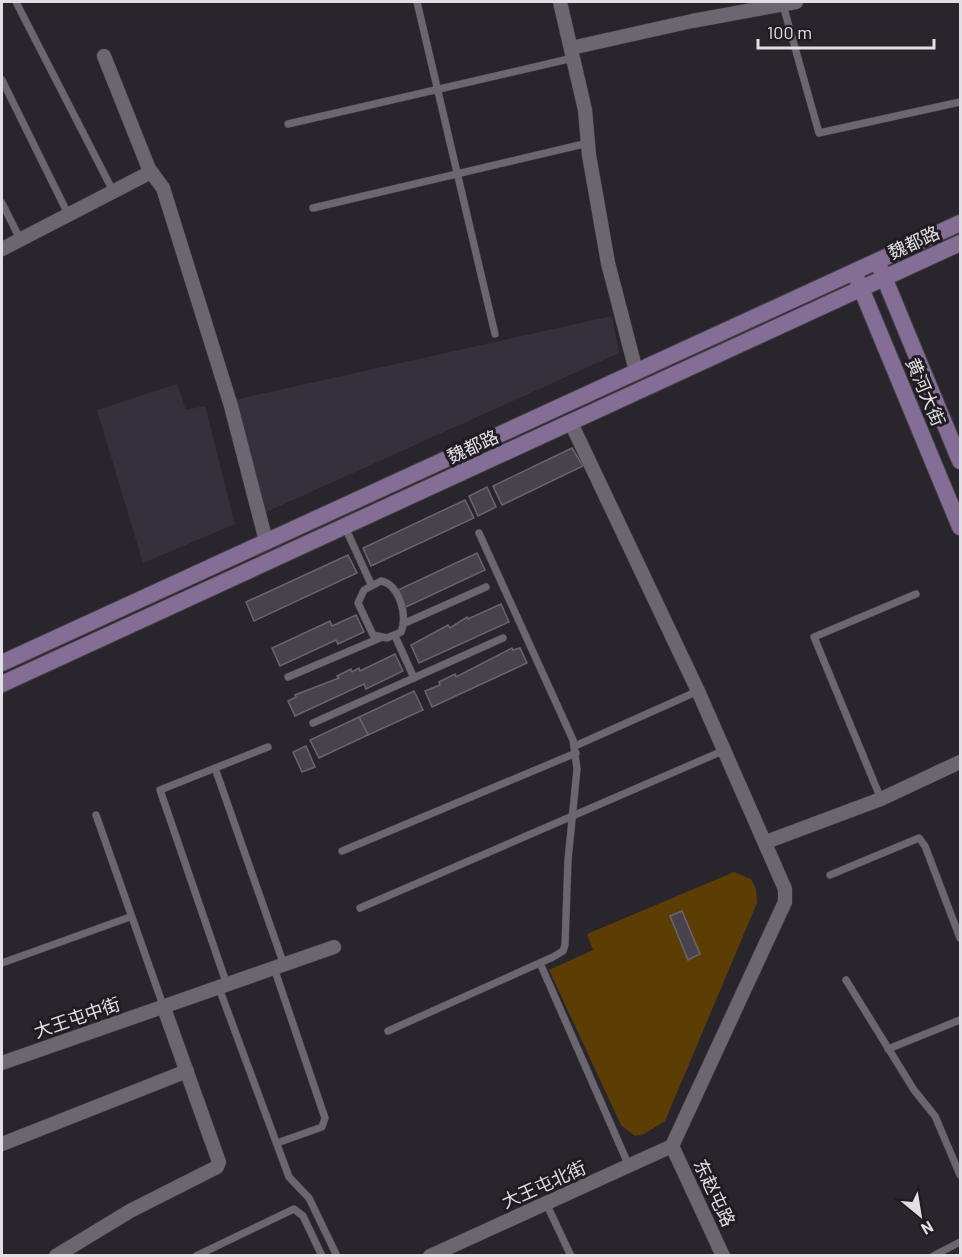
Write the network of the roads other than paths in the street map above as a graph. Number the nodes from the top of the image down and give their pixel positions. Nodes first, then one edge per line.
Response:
1 (16, 2) edge
2 (417, 2) edge
3 (560, 2) edge
4 (780, 4) edge
5 (572, 53) junction
6 (105, 56) dead end
7 (2, 80) edge
8 (438, 89) junction
9 (960, 102) edge
10 (288, 124) dead end
11 (588, 143) junction
12 (151, 171) junction
13 (457, 174) junction
14 (112, 191) junction
15 (2, 203) edge
16 (313, 208) dead end
17 (68, 214) junction
18 (960, 223) edge
19 (20, 239) junction
20 (960, 243) edge
21 (2, 249) edge
22 (878, 262) junction
23 (854, 272) junction
24 (884, 279) junction
25 (861, 290) junction
26 (495, 334) dead end
27 (636, 371) junction
28 (571, 423) junction
29 (960, 460) edge
30 (960, 527) edge
31 (345, 528) junction
32 (479, 532) dead end
33 (266, 541) junction
34 (371, 584) junction
35 (486, 587) dead end
36 (916, 594) dead end
37 (405, 623) junction
38 (395, 636) junction
39 (380, 638) junction
40 (503, 638) dead end
41 (2, 663) edge
42 (288, 677) dead end
43 (414, 678) junction
44 (2, 684) edge
45 (698, 691) junction
46 (313, 723) dead end
47 (268, 747) dead end
48 (575, 750) junction
49 (725, 750) junction
50 (960, 762) edge
51 (215, 768) junction
52 (881, 799) junction
53 (96, 815) dead end
54 (572, 816) junction
55 (766, 842) junction
56 (342, 851) dead end
57 (831, 875) dead end
58 (360, 908) dead end
59 (130, 917) junction
60 (960, 938) edge
61 (334, 946) dead end
62 (2, 963) edge
63 (540, 963) junction
64 (279, 967) junction
65 (846, 980) dead end
66 (223, 987) junction
67 (164, 1008) junction
68 (960, 1020) edge
69 (388, 1031) dead end
70 (888, 1049) junction
71 (2, 1064) edge
72 (187, 1071) junction
73 (277, 1143) junction
74 (2, 1144) edge
75 (672, 1146) junction
76 (629, 1166) junction
77 (960, 1175) edge
78 (546, 1203) junction
79 (960, 1242) edge
80 (56, 1256) edge
81 (196, 1256) edge
82 (322, 1256) edge
83 (337, 1256) edge
84 (430, 1256) edge
85 (571, 1256) edge
86 (723, 1256) edge
87 (933, 1256) edge

1 - 14 lane
2 - 8 lane
3 - 5 street
4 - 5 street
4 - 9 lane
5 - 8 lane
5 - 11 street
6 - 12 street
7 - 17 lane
8 - 10 lane
8 - 13 lane
11 - 13 lane
11 - 27 street
12 - 14 street
12 - 33 street
13 - 16 lane
13 - 26 lane
14 - 17 street
15 - 19 lane
17 - 19 street
18 - 22 main road, 魏都路
19 - 21 street
20 - 24 main road, 魏都路
22 - 23 main road, 魏都路
22 - 24 main road, 黄河大街
23 - 25 main road, 黄河大街
23 - 27 main road, 魏都路
24 - 25 main road, 魏都路
24 - 29 main road, 黄河大街
25 - 28 main road, 魏都路
25 - 30 main road, 黄河大街
27 - 33 main road, 魏都路
28 - 31 main road, 魏都路
28 - 45 street
31 - 34 lane
31 - 44 main road, 魏都路
32 - 48 lane
33 - 41 main road, 魏都路
34 - 37 lane
34 - 39 lane
35 - 37 lane
36 - 52 lane
37 - 38 lane
38 - 39 lane
38 - 43 lane
39 - 42 lane
40 - 43 lane
43 - 46 lane
45 - 48 lane
45 - 49 street
47 - 51 lane
48 - 54 lane
48 - 56 lane
49 - 54 lane
49 - 55 street
50 - 52 street
51 - 64 lane
51 - 66 lane
52 - 55 street
53 - 59 lane
54 - 58 lane
54 - 63 lane
55 - 75 street
57 - 60 lane
59 - 62 lane
59 - 67 lane
61 - 64 street, 大王屯中街
63 - 69 lane
63 - 76 lane
64 - 66 street, 大王屯中街
64 - 73 lane
65 - 70 lane
66 - 67 street, 大王屯中街
66 - 73 lane
67 - 71 street, 大王屯中街
67 - 72 street
68 - 70 lane
70 - 77 lane
72 - 74 street
72 - 80 street
73 - 83 lane
75 - 76 street, 大王屯北街
75 - 86 street, 东赵屯路
76 - 78 street, 大王屯北街
78 - 84 street, 大王屯北街
78 - 85 lane
79 - 87 lane
81 - 82 lane

